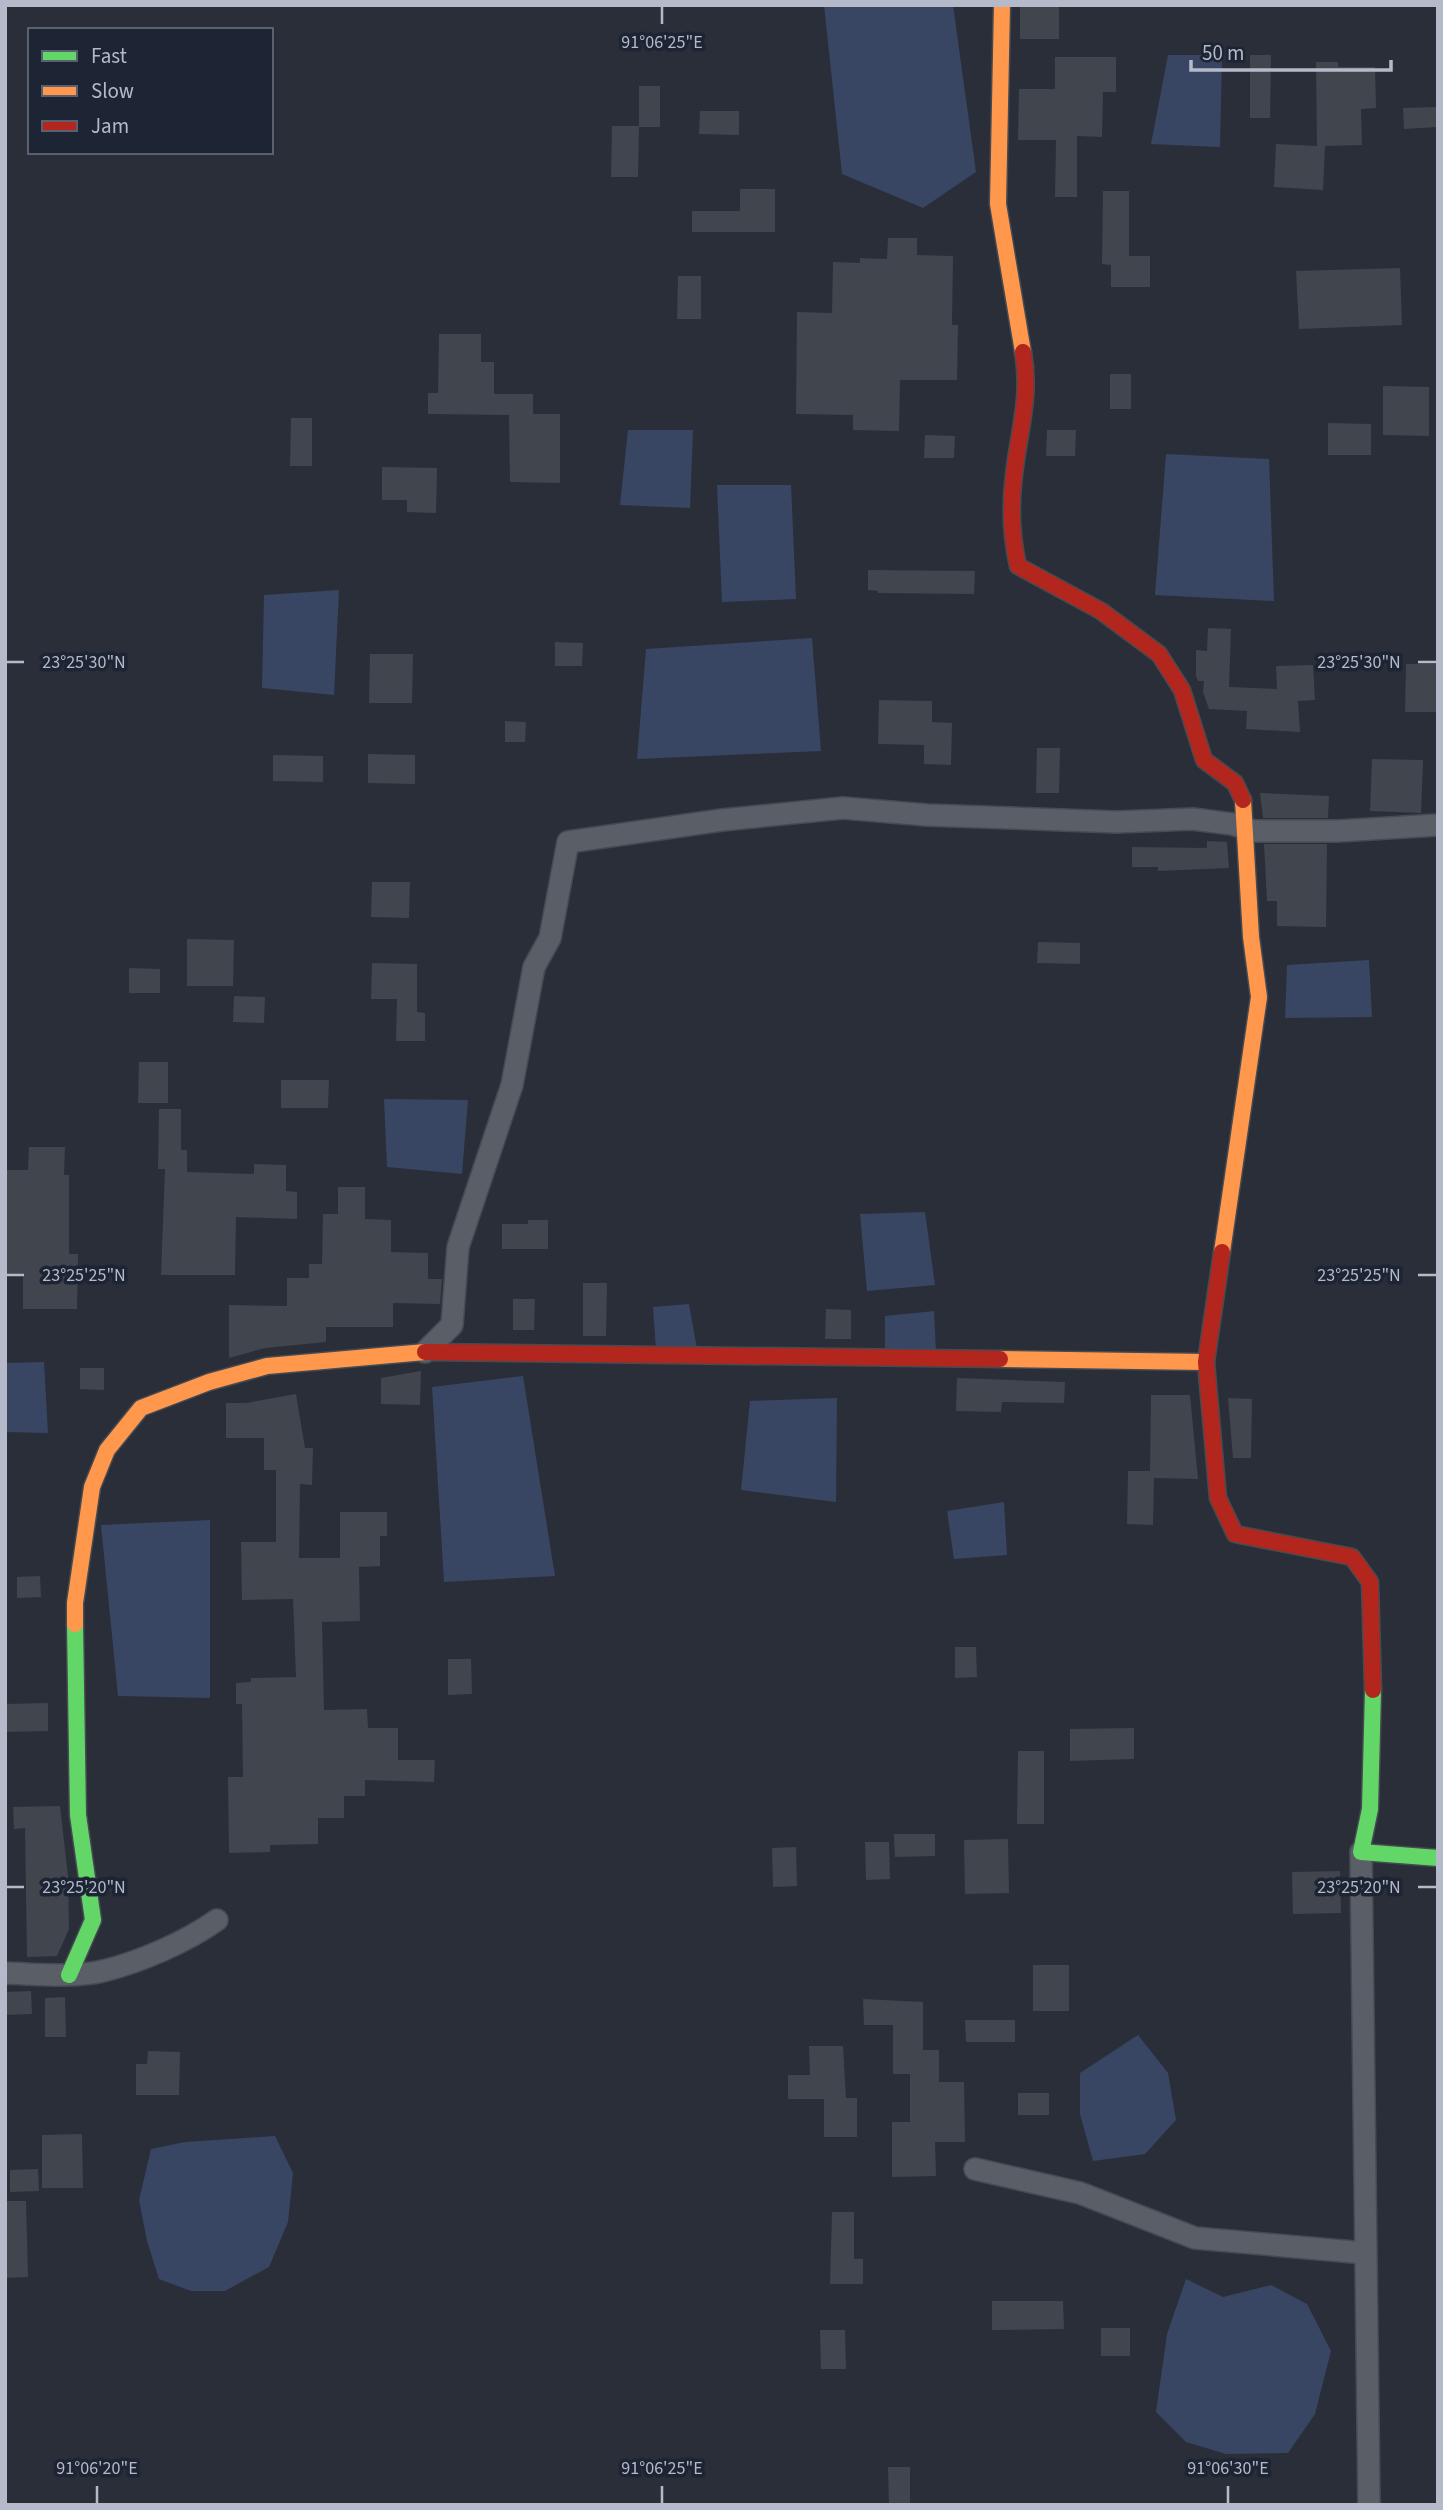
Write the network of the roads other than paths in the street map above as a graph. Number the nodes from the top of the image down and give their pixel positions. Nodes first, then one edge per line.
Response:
1 (1003, 5) edge
2 (1438, 825) edge
3 (1247, 828) junction
4 (425, 1352) junction
5 (1206, 1362) junction
6 (1361, 1852) junction
7 (1438, 1858) edge
8 (217, 1920) dead end
9 (5, 1973) edge
10 (69, 1975) junction
11 (975, 2169) dead end
12 (1365, 2253) junction
13 (1369, 2505) edge

1 - 3 street
2 - 3 street
3 - 4 street
3 - 5 street
4 - 5 street
4 - 10 street
5 - 6 street
6 - 7 street
6 - 12 street
8 - 10 street
9 - 10 street
11 - 12 street
12 - 13 street

